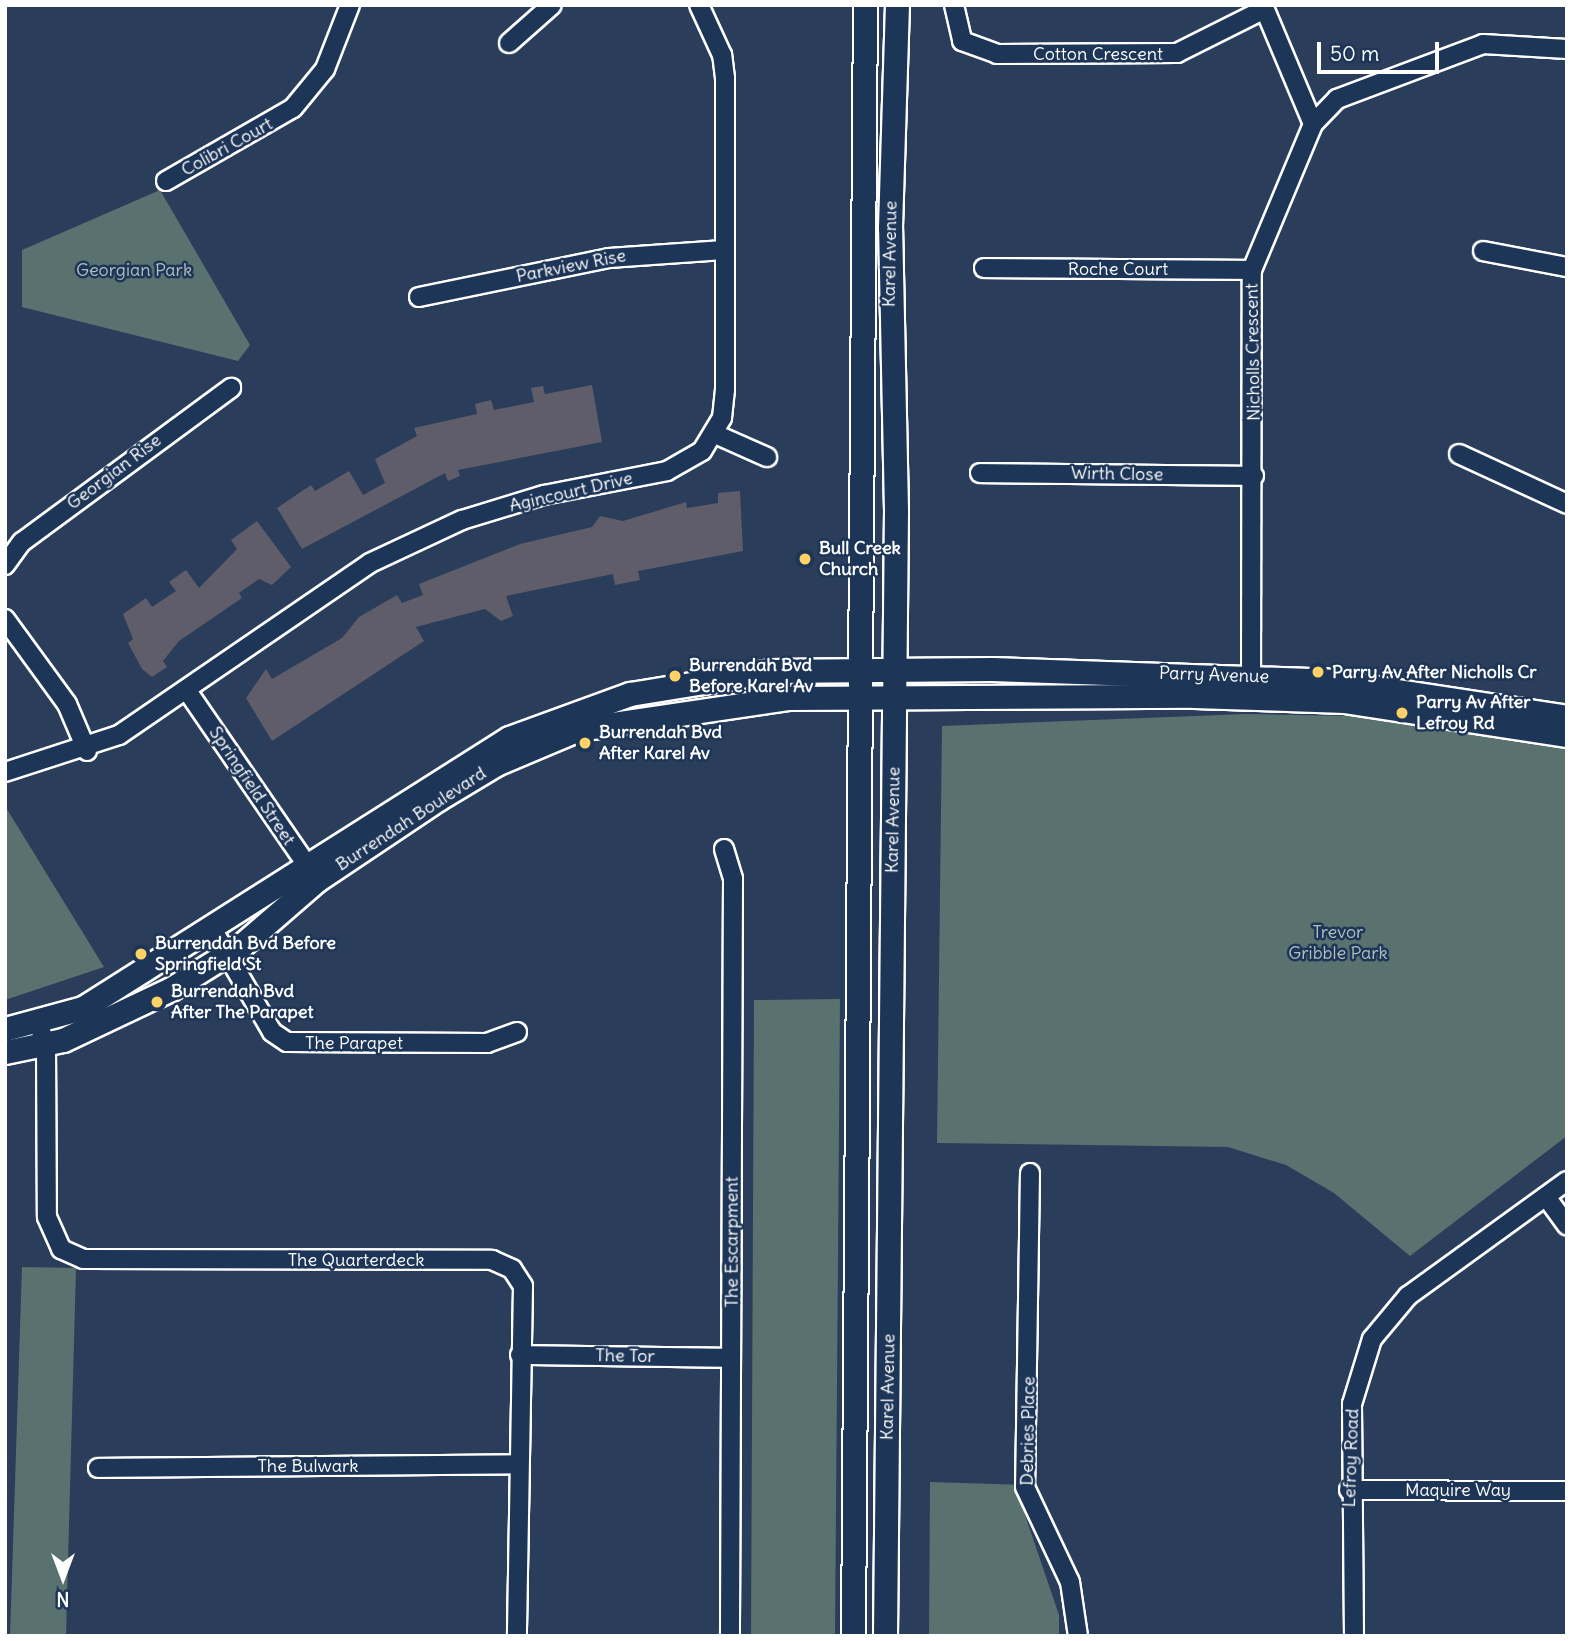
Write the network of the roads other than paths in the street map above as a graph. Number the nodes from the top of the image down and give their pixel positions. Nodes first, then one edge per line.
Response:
1 (350, 5) edge
2 (552, 5) edge
3 (699, 5) edge
4 (865, 5) edge
5 (897, 5) edge
6 (954, 5) edge
7 (1263, 8) edge
8 (509, 43) dead end
9 (1567, 49) edge
10 (1313, 124) junction
11 (166, 181) dead end
12 (724, 250) junction
13 (1483, 251) dead end
14 (1567, 267) edge
15 (984, 268) dead end
16 (1252, 270) junction
17 (419, 297) dead end
18 (231, 388) dead end
19 (715, 434) junction
20 (1459, 454) dead end
21 (767, 457) dead end
22 (980, 472) dead end
23 (1254, 476) junction
24 (1567, 504) edge
25 (5, 565) edge
26 (5, 619) edge
27 (858, 669) junction
28 (894, 669) junction
29 (1251, 688) junction
30 (188, 692) junction
31 (858, 697) junction
32 (894, 697) junction
33 (1567, 717) edge
34 (1567, 735) edge
35 (87, 751) junction
36 (5, 772) edge
37 (724, 849) dead end
38 (311, 872) junction
39 (211, 927) junction
40 (229, 953) junction
41 (37, 1023) junction
42 (5, 1029) edge
43 (517, 1032) dead end
44 (46, 1045) junction
45 (5, 1052) edge
46 (1030, 1172) dead end
47 (1567, 1181) edge
48 (1547, 1198) junction
49 (1567, 1226) edge
50 (520, 1354) junction
51 (731, 1358) junction
52 (518, 1464) junction
53 (98, 1468) dead end
54 (1349, 1490) junction
55 (1567, 1491) edge
56 (884, 1605) junction
57 (1350, 1631) edge
58 (517, 1636) edge
59 (730, 1636) edge
60 (853, 1636) edge
61 (885, 1636) edge
62 (892, 1636) edge
63 (1078, 1636) edge

1 - 11 street, Colibri Court
2 - 8 street
3 - 12 street
4 - 27 main road, Karel Avenue
5 - 28 main road, Karel Avenue
6 - 7 street, Cotton Crescent
7 - 10 street
9 - 10 street, Nicholls Crescent
10 - 16 street, Nicholls Crescent
12 - 17 street, Parkview Rise
12 - 19 street
13 - 14 street
15 - 16 street, Roche Court
16 - 23 street, Nicholls Crescent
18 - 25 street, Georgian Rise
19 - 21 street
19 - 30 street, Agincourt Drive
20 - 24 street
22 - 23 street, Wirth Close
23 - 29 street, Nicholls Crescent
26 - 35 street
27 - 28 main road, Parry Avenue
27 - 31 main road, Karel Avenue
27 - 38 main road, Burrendah Boulevard
28 - 29 main road, Parry Avenue
28 - 32 main road, Karel Avenue
29 - 32 main road, Parry Avenue
29 - 33 main road, Parry Avenue
29 - 34 main road, Parry Avenue
30 - 35 street, Agincourt Drive
30 - 38 street, Springfield Street
31 - 32 main road, Parry Avenue
31 - 38 main road, Burrendah Boulevard
31 - 60 main road, Karel Avenue
32 - 56 main road, Karel Avenue
35 - 36 street, Agincourt Drive
37 - 51 street, The Escarpment
38 - 39 main road, Burrendah Boulevard
38 - 40 main road, Burrendah Boulevard
39 - 40 street, The Parapet
39 - 41 main road, Burrendah Boulevard
40 - 43 street, The Parapet
40 - 44 main road, Burrendah Boulevard
41 - 42 main road, Burrendah Boulevard
41 - 44 street, The Quarterdeck
44 - 45 main road, Burrendah Boulevard
44 - 50 street, The Quarterdeck
46 - 63 street, Debries Place
47 - 48 street, Lefroy Road
48 - 49 street
48 - 54 street, Lefroy Road
50 - 51 street, The Tor
50 - 52 street, The Quarterdeck
51 - 59 street, The Escarpment
52 - 53 street, The Bulwark
52 - 58 street, The Quarterdeck
54 - 55 street, Maquire Way
54 - 57 street, Lefroy Road
56 - 61 main road, Karel Avenue
56 - 62 main road

